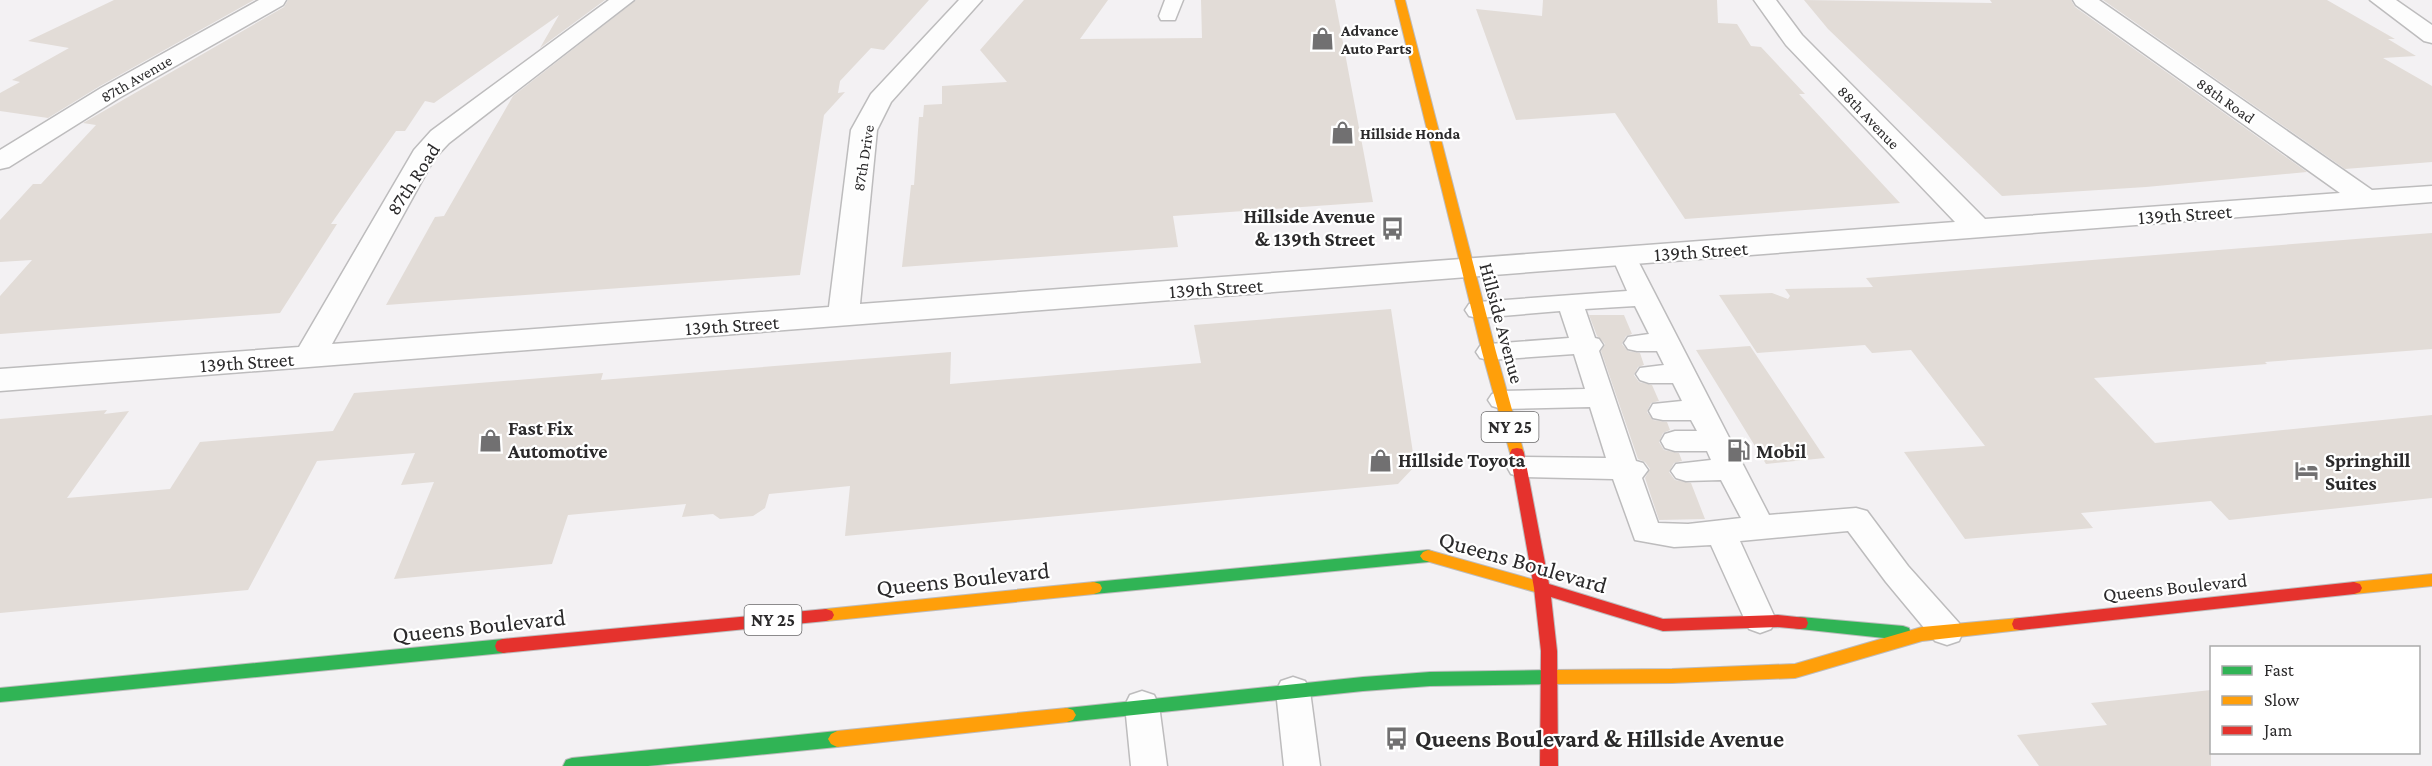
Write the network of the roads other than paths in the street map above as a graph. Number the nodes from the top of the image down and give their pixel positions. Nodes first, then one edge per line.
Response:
1 (275, 0) edge
2 (623, 0) edge
3 (971, 0) edge
4 (1400, 0) edge
5 (1766, 0) edge
6 (2084, 0) edge
7 (2381, 0) edge
8 (2432, 36) edge
9 (0, 161) edge
10 (2432, 194) edge
11 (2368, 200) junction
12 (1978, 230) junction
13 (1624, 257) junction
14 (1468, 268) junction
15 (1643, 297) junction
16 (1570, 302) junction
17 (1478, 310) junction
18 (843, 317) junction
19 (1667, 342) junction
20 (1636, 344) dead end
21 (1586, 345) junction
22 (1489, 352) junction
23 (309, 357) junction
24 (1649, 374) dead end
25 (1682, 374) junction
26 (0, 380) edge
27 (1602, 395) junction
28 (1502, 400) junction
29 (1701, 410) junction
30 (1663, 411) dead end
31 (1675, 441) dead end
32 (1716, 441) junction
33 (1624, 456) junction
34 (1521, 467) junction
35 (1730, 469) junction
36 (1686, 471) dead end
37 (1761, 527) junction
38 (1721, 533) junction
39 (2432, 580) edge
40 (1542, 588) junction
41 (1760, 620) junction
42 (1935, 633) junction
43 (1551, 677) junction
44 (1293, 691) junction
45 (0, 696) edge
46 (1142, 705) junction
47 (572, 766) edge
48 (1149, 766) edge
49 (1302, 766) edge
50 (1549, 766) edge

1 - 9 street, 87th Avenue
2 - 23 street, 87th Road
3 - 18 street, 87th Drive
4 - 14 main road, Hillside Avenue / NY 25
5 - 12 street, 88th Avenue
6 - 11 street, 88th Road
7 - 8 street
10 - 11 street, 139th Street
11 - 12 street, 139th Street
12 - 13 street, 139th Street
13 - 14 street, 139th Street
13 - 15 lane
14 - 17 main road, Hillside Avenue / NY 25
14 - 18 street, 139th Street
15 - 16 lane
15 - 19 lane
16 - 17 lane
16 - 21 lane
17 - 22 main road, Hillside Avenue / NY 25
18 - 23 street, 139th Street
19 - 20 lane
19 - 25 lane
21 - 22 lane
21 - 27 lane
22 - 28 main road, Hillside Avenue / NY 25
23 - 26 street, 139th Street
24 - 25 lane
25 - 29 lane
27 - 28 lane
27 - 33 lane
28 - 34 main road, Hillside Avenue / NY 25
29 - 30 lane
29 - 32 lane
31 - 32 lane
32 - 35 lane
33 - 34 lane
33 - 38 lane
34 - 40 main road, Hillside Avenue / NY 25
35 - 36 lane
35 - 37 lane
37 - 38 lane
37 - 42 lane
38 - 41 lane
39 - 42 main road, Queens Boulevard
40 - 41 main road, Queens Boulevard
40 - 43 main road, Hillside Avenue / NY 25
40 - 45 main road, Queens Boulevard / NY 25
41 - 42 main road, Queens Boulevard
42 - 43 main road, Queens Boulevard
43 - 44 main road, Queens Boulevard
43 - 50 main road, Hillside Avenue
44 - 46 main road, Queens Boulevard
44 - 49 lane
46 - 47 main road, Queens Boulevard
46 - 48 lane

